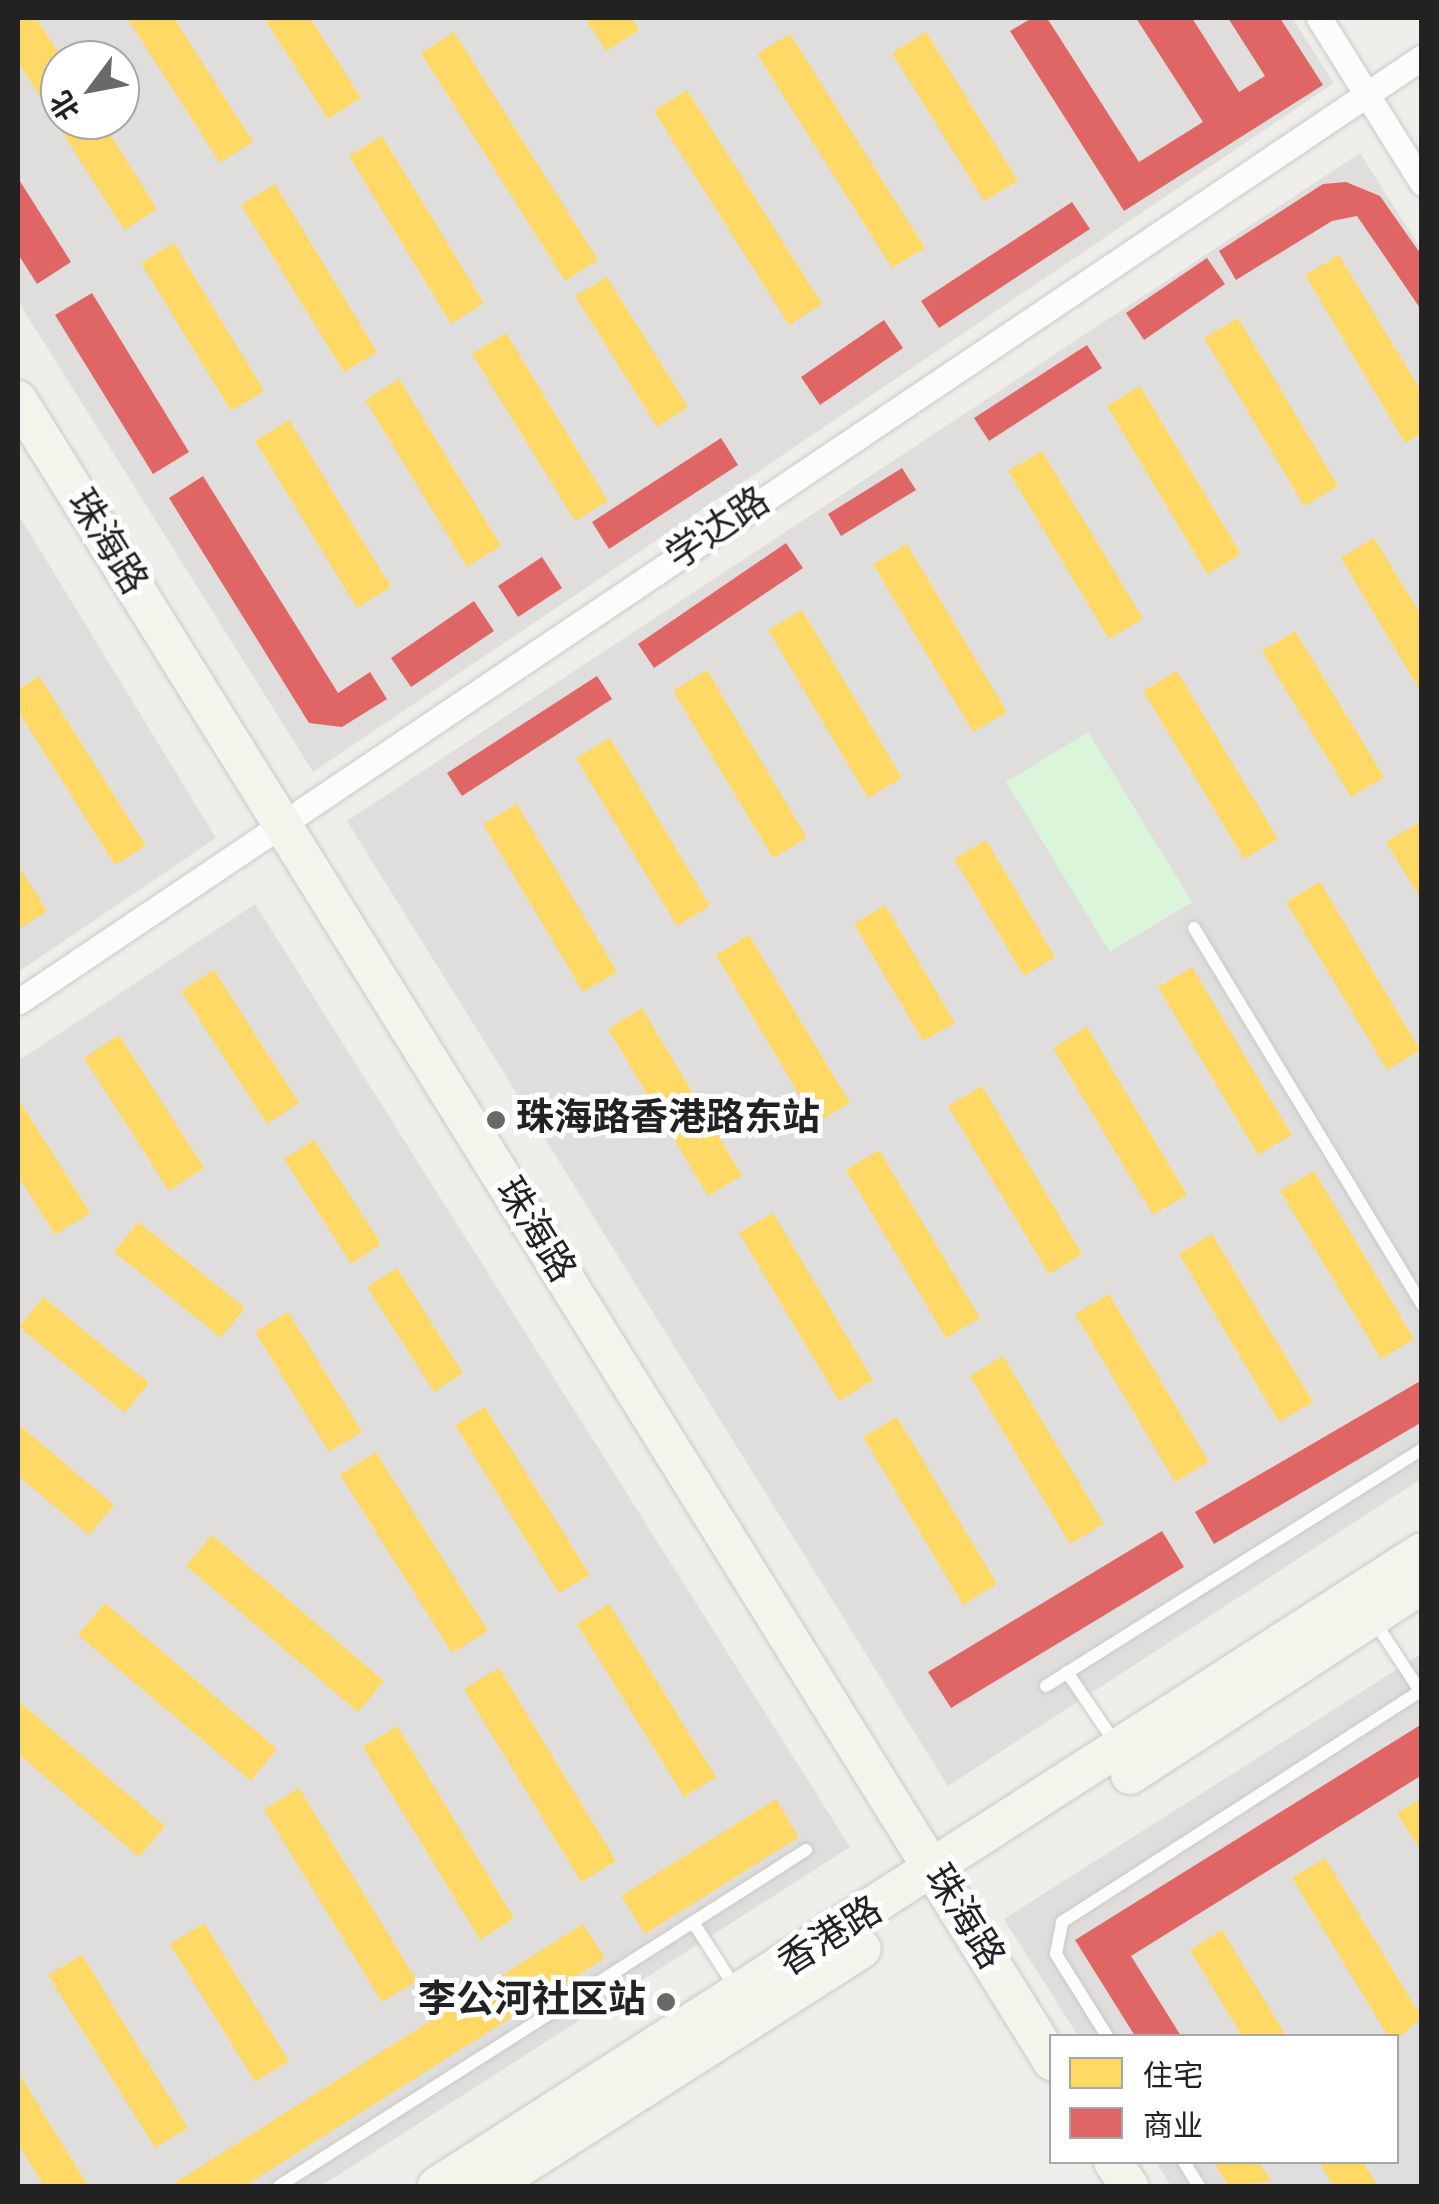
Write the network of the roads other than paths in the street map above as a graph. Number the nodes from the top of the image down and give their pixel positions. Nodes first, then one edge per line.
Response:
1 (1319, 18) edge
2 (1422, 58) edge
3 (1366, 94) junction
4 (1422, 183) edge
5 (18, 400) edge
6 (280, 826) junction
7 (1194, 928) dead end
8 (18, 1002) edge
9 (1422, 1305) edge
10 (1422, 1449) edge
11 (1422, 1552) edge
12 (1422, 1585) edge
13 (1372, 1617) junction
14 (1067, 1672) junction
15 (1046, 1686) dead end
16 (1421, 1690) edge
17 (1120, 1750) junction
18 (806, 1850) dead end
19 (942, 1882) junction
20 (692, 1922) junction
21 (740, 1995) junction
22 (1106, 2034) edge
23 (1049, 2056) edge
24 (1115, 2164) edge
25 (1185, 2164) edge
26 (279, 2186) edge
27 (437, 2186) edge
28 (491, 2186) edge
29 (1129, 2186) edge
30 (1199, 2186) edge

1 - 3 street
2 - 3 street, 学达路
3 - 4 street
3 - 6 street, 学达路
5 - 6 main road, 珠海路
6 - 8 street, 学达路
6 - 19 main road, 珠海路
7 - 9 lane
10 - 14 lane
11 - 17 main road, 香港路
12 - 13 main road, 香港路
13 - 16 lane
13 - 19 main road, 香港路
14 - 15 lane
14 - 17 lane
16 - 22 lane
17 - 19 main road, 香港路
18 - 20 lane
19 - 21 main road, 香港路
19 - 23 main road, 珠海路
19 - 28 main road, 香港路
20 - 21 lane
20 - 26 lane
21 - 27 main road, 香港路
24 - 29 main road
25 - 30 lane

